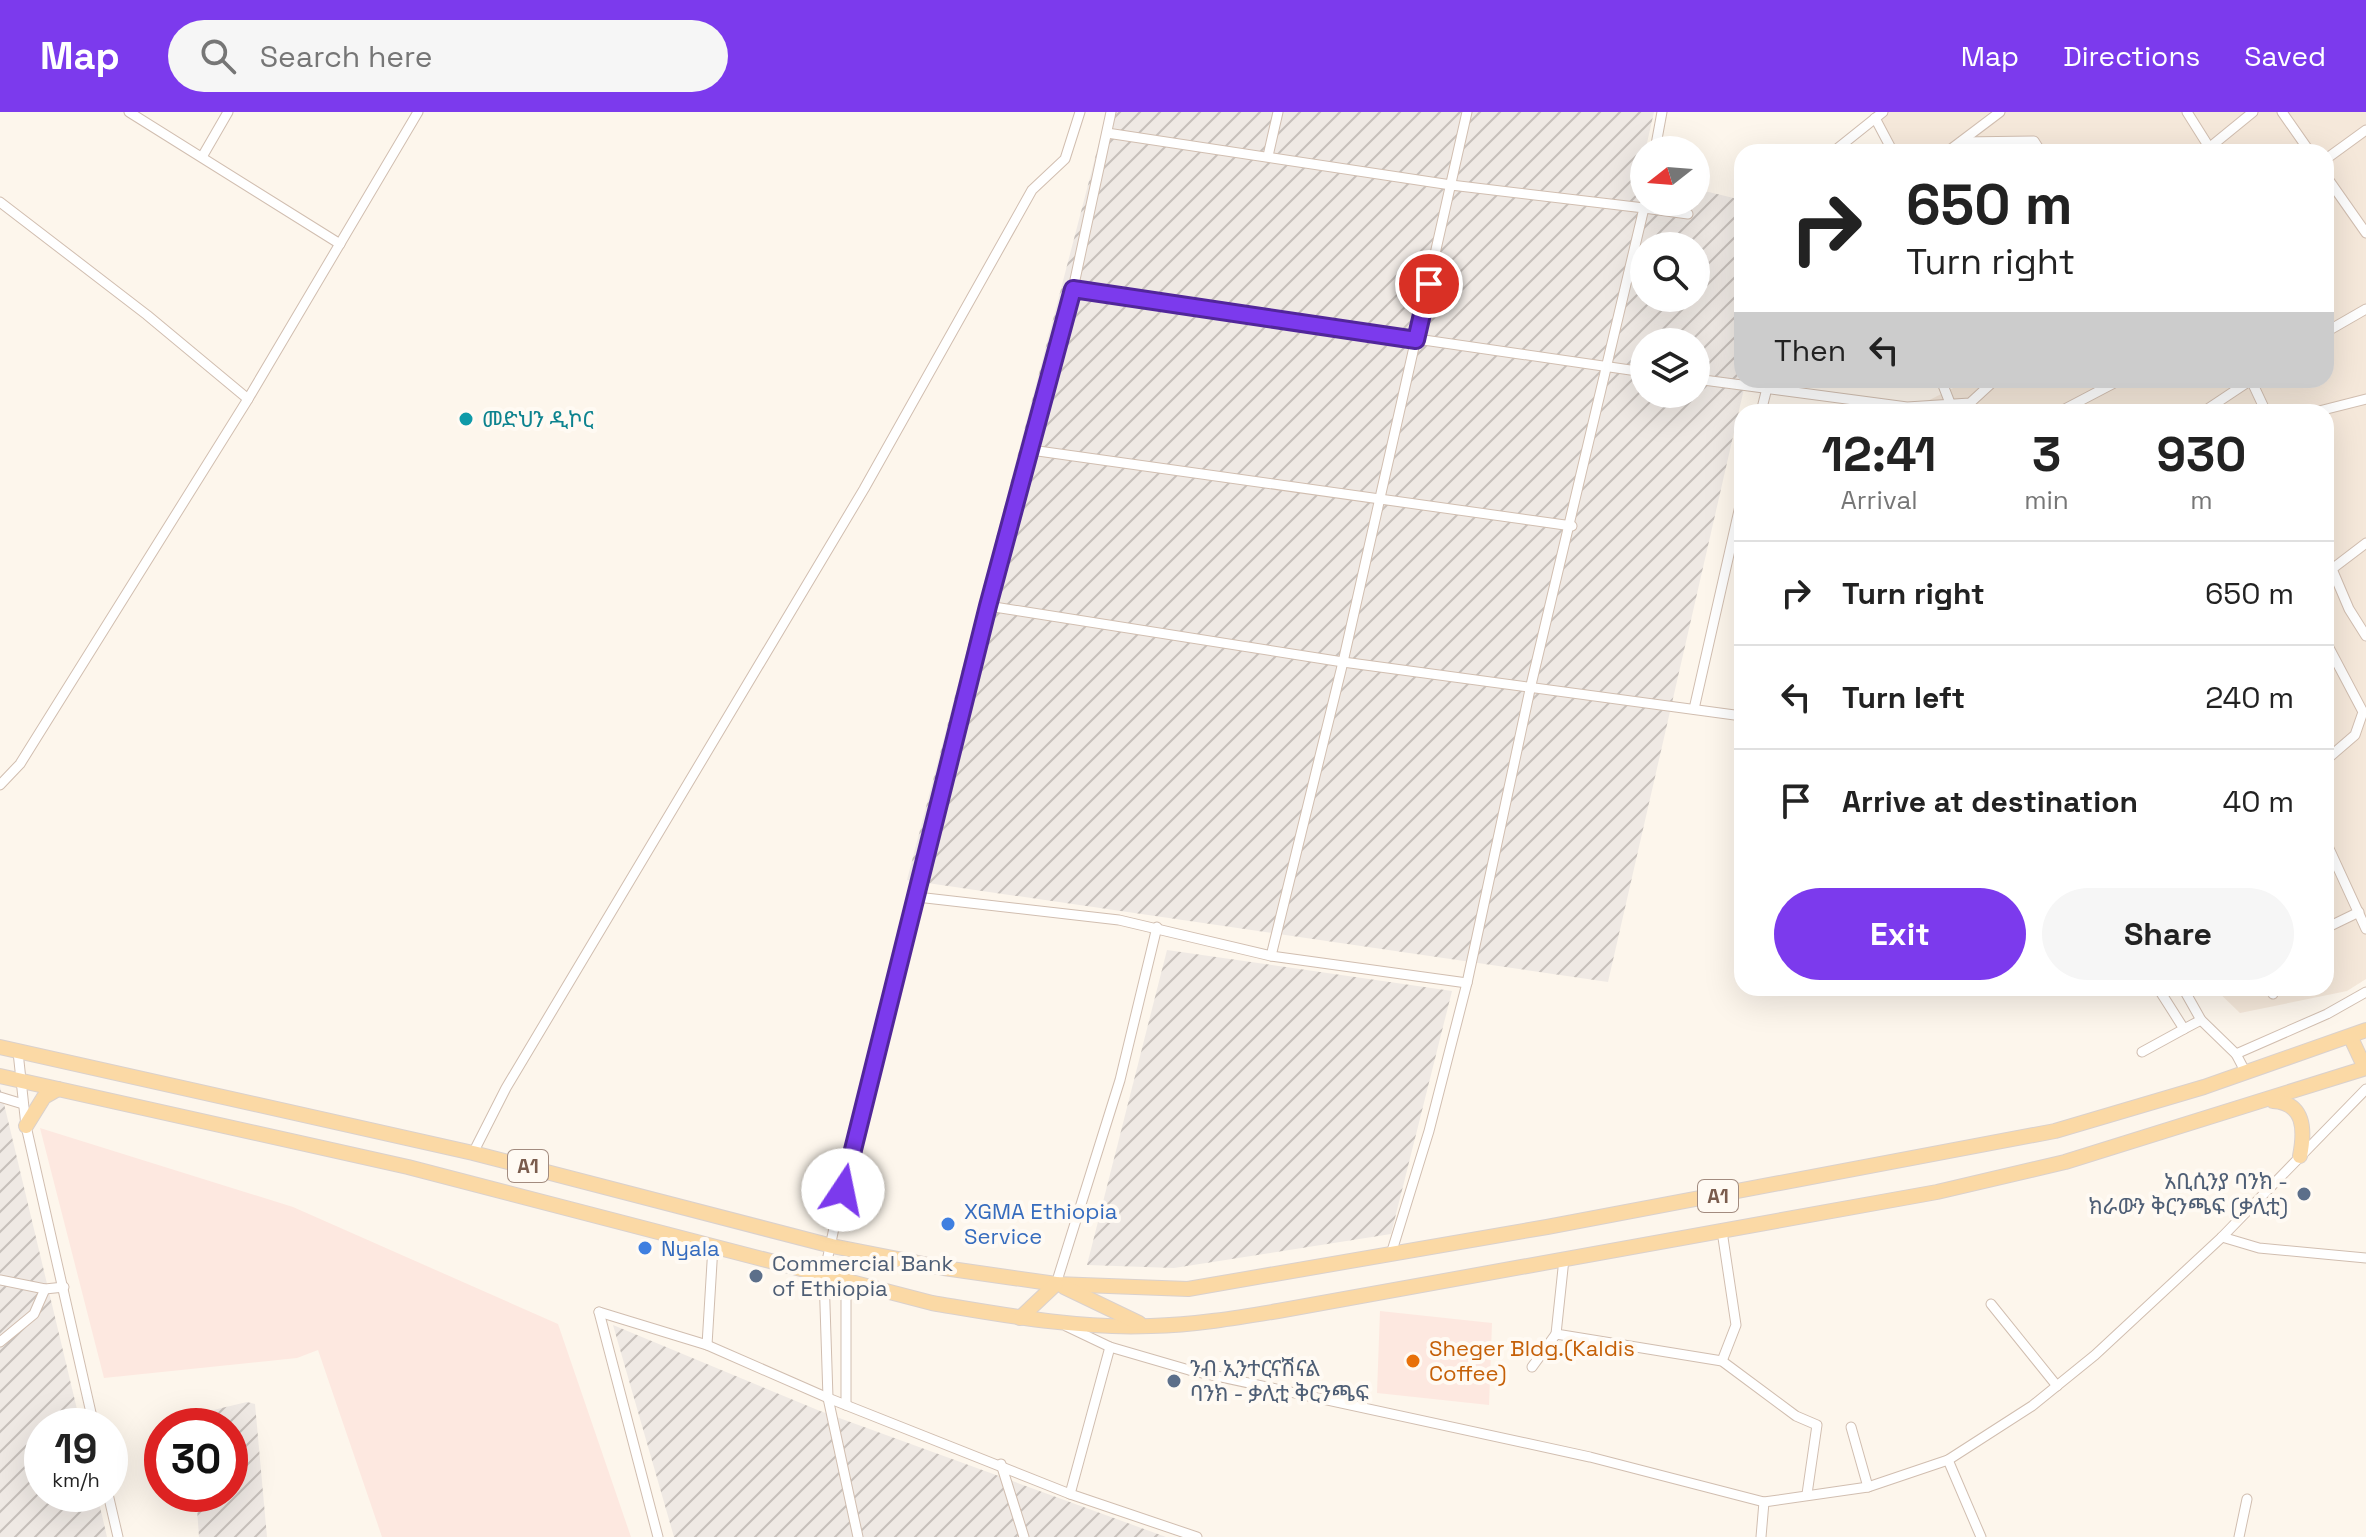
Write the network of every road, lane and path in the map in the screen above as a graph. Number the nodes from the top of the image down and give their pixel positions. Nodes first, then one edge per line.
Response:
1 (228, 112) edge
2 (418, 112) edge
3 (1080, 112) edge
4 (1111, 112) edge
5 (1278, 112) edge
6 (1467, 112) edge
7 (1662, 112) edge
8 (2000, 112) edge
9 (2187, 112) edge
10 (2253, 112) edge
11 (2282, 112) edge
12 (131, 113) edge
13 (1879, 115) edge
14 (2366, 130) edge
15 (1107, 133) junction
16 (1658, 136) edge
17 (1961, 142) junction
18 (1843, 144) edge
19 (1890, 144) edge
20 (1958, 144) edge
21 (2036, 144) edge
22 (2204, 144) edge
23 (2213, 144) edge
24 (2304, 144) edge
25 (2334, 153) edge
26 (1268, 156) junction
27 (202, 157) junction
28 (1451, 185) junction
29 (2334, 195) edge
30 (0, 202) edge
31 (1630, 203) edge
32 (1642, 216) edge
33 (2365, 228) edge
34 (340, 244) junction
35 (1073, 289) junction
36 (2366, 309) edge
37 (2334, 327) edge
38 (1416, 340) junction
39 (1608, 366) junction
40 (1630, 370) edge
41 (1710, 380) edge
42 (1734, 382) edge
43 (1782, 388) edge
44 (1944, 388) edge
45 (1986, 388) edge
46 (2105, 388) edge
47 (2239, 388) edge
48 (248, 399) junction
49 (2366, 399) edge
50 (1950, 403) junction
51 (1970, 403) joint
52 (1859, 404) edge
53 (1939, 404) edge
54 (2074, 404) edge
55 (2215, 404) edge
56 (2334, 407) edge
57 (1031, 450) junction
58 (1379, 498) junction
59 (1572, 526) junction
60 (1734, 532) edge
61 (2366, 543) edge
62 (2334, 558) edge
63 (2334, 573) edge
64 (988, 606) junction
65 (2365, 632) edge
66 (2334, 657) edge
67 (1343, 662) junction
68 (1531, 685) junction
69 (1694, 709) junction
70 (1734, 715) edge
71 (2334, 753) edge
72 (0, 785) edge
73 (2334, 859) edge
74 (917, 897) junction
75 (2364, 921) edge
76 (1157, 927) junction
77 (2334, 927) edge
78 (1271, 956) junction
79 (1467, 983) junction
80 (2366, 992) edge
81 (2163, 996) edge
82 (2188, 996) edge
83 (2201, 1020) junction
84 (2184, 1029) junction
85 (2366, 1030) edge
86 (2351, 1038) junction
87 (0, 1047) edge
88 (18, 1052) junction
89 (2142, 1052) dead end
90 (2236, 1054) junction
91 (2366, 1068) edge
92 (2246, 1073) junction
93 (0, 1076) edge
94 (20, 1080) junction
95 (58, 1089) junction
96 (2366, 1089) edge
97 (0, 1097) edge
98 (2268, 1100) junction
99 (23, 1104) junction
100 (26, 1126) junction
101 (473, 1153) junction
102 (2300, 1156) junction
103 (1722, 1231) junction
104 (2222, 1237) junction
105 (713, 1246) junction
106 (832, 1246) junction
107 (1391, 1254) junction
108 (2366, 1258) edge
109 (1564, 1259) junction
110 (824, 1275) junction
111 (0, 1280) edge
112 (846, 1281) junction
113 (1056, 1284) junction
114 (64, 1287) junction
115 (45, 1289) junction
116 (1991, 1304) dead end
117 (1020, 1318) junction
118 (1055, 1321) junction
119 (1148, 1327) junction
120 (1556, 1334) junction
121 (0, 1342) edge
122 (707, 1345) junction
123 (1110, 1347) junction
124 (1722, 1361) junction
125 (1532, 1367) dead end
126 (2057, 1386) junction
127 (828, 1398) junction
128 (846, 1405) junction
129 (90, 1408) edge
130 (1851, 1427) dead end
131 (1948, 1460) junction
132 (1001, 1464) junction
133 (1868, 1487) junction
134 (1070, 1494) junction
135 (1807, 1494) junction
136 (2247, 1499) dead end
137 (1764, 1502) junction
138 (112, 1512) edge
139 (118, 1537) edge
140 (658, 1537) edge
141 (858, 1537) edge
142 (1024, 1537) edge
143 (1197, 1537) edge
144 (1761, 1537) edge
145 (1981, 1537) edge
146 (2239, 1537) edge

1 - 27 street
2 - 34 street
3 - 101 street
4 - 15 street
5 - 26 street
6 - 28 street
7 - 16 street
8 - 17 street
9 - 22 street
10 - 23 street
11 - 24 street
12 - 27 street
13 - 18 street
13 - 19 street
14 - 25 street
15 - 26 street
15 - 35 street
17 - 20 street
17 - 21 street
26 - 28 street
27 - 34 street
28 - 31 street
28 - 38 street
29 - 33 street
30 - 48 street
32 - 39 street
34 - 48 street
35 - 38 street
35 - 57 street
36 - 37 street
38 - 39 street
38 - 58 street
39 - 40 street
39 - 59 street
41 - 42 street
43 - 52 street
44 - 50 street
45 - 51 street
46 - 54 street
47 - 55 street
48 - 72 street
49 - 56 street
50 - 51 street
50 - 53 street
57 - 58 street
57 - 64 street
58 - 59 street
58 - 67 street
59 - 68 street
60 - 69 street
61 - 62 street
63 - 65 street
64 - 67 street
64 - 74 street
66 - 71 street
67 - 68 street
67 - 78 street
68 - 69 street
68 - 79 street
69 - 70 street
73 - 75 street
74 - 76 street
74 - 106 street
75 - 77 street
76 - 78 street
76 - 113 street
78 - 79 street
79 - 107 street
80 - 90 street
81 - 84 street
82 - 83 street
83 - 84 street
83 - 90 street
84 - 89 street
85 - 86 main road, A1
86 - 91 main road
86 - 92 main road, A1
87 - 88 main road, A1
88 - 94 street
88 - 101 main road, A1
90 - 92 street
91 - 98 main road, A1
92 - 107 main road, A1
93 - 94 main road, A1
94 - 95 main road, A1
94 - 99 street
95 - 100 main road
95 - 105 main road, A1
96 - 102 street
97 - 99 street
98 - 102 main road
98 - 103 main road, A1
99 - 100 street
100 - 114 street
101 - 106 main road, A1
102 - 104 street
103 - 109 main road, A1
103 - 124 street
104 - 108 street
104 - 126 street
105 - 110 main road, A1
105 - 122 street
106 - 110 street
106 - 113 main road, A1
107 - 113 main road, A1
109 - 119 main road, A1
109 - 120 street
110 - 112 main road, A1
110 - 127 street
111 - 115 street
112 - 117 main road, A1
112 - 128 street
113 - 117 main road
113 - 119 main road, A1
114 - 115 street
114 - 129 street
115 - 121 street
116 - 126 street
117 - 118 main road, A1
118 - 119 main road, A1
118 - 123 street
120 - 124 street
120 - 125 street
122 - 127 street
122 - 140 street
123 - 134 street
123 - 137 street
124 - 135 street
126 - 131 street
127 - 128 street
127 - 141 street
128 - 132 street
130 - 133 street
131 - 133 street
131 - 145 street
132 - 134 street
132 - 142 street
133 - 135 street
134 - 143 street
135 - 137 street
136 - 146 street
137 - 144 street
138 - 139 street

